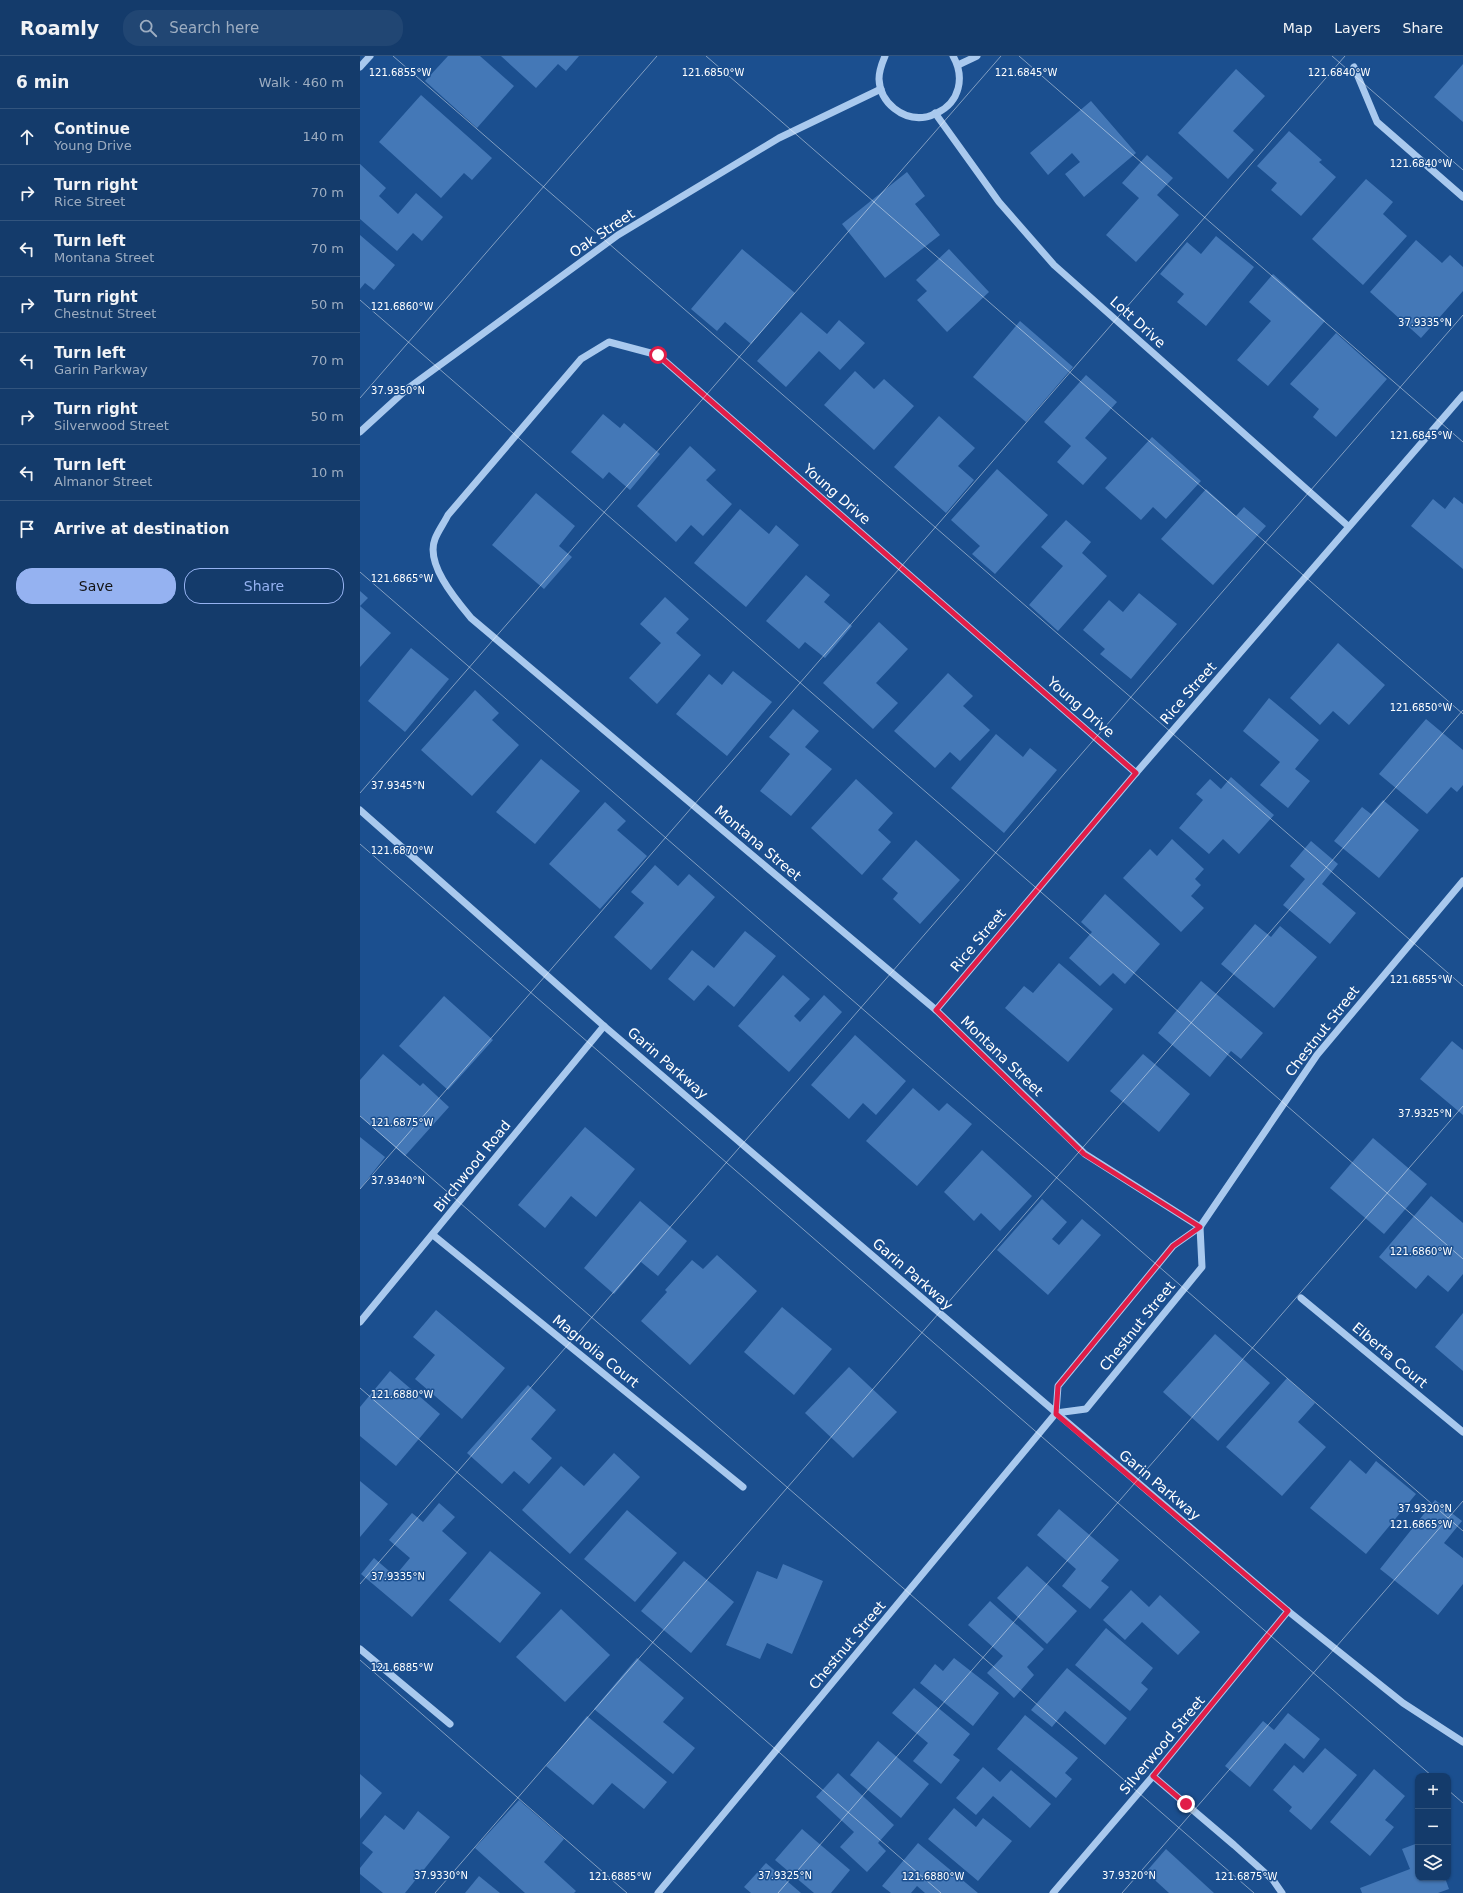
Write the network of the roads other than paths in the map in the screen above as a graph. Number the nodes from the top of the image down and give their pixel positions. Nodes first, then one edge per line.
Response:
1 (370, 56) edge
2 (885, 56) edge
3 (953, 56) edge
4 (977, 56) edge
5 (958, 65) junction
6 (360, 67) edge
7 (1354, 67) dead end
8 (881, 89) junction
9 (935, 113) junction
10 (1463, 197) edge
11 (1463, 395) edge
12 (360, 432) edge
13 (517, 434) joint
14 (1348, 526) junction
15 (1136, 773) junction
16 (360, 810) edge
17 (1463, 881) edge
18 (936, 1010) junction
19 (604, 1026) junction
20 (1200, 1227) junction
21 (433, 1235) junction
22 (1301, 1298) dead end
23 (360, 1322) edge
24 (1056, 1414) junction
25 (1463, 1432) edge
26 (743, 1486) dead end
27 (1288, 1611) junction
28 (360, 1649) edge
29 (450, 1724) dead end
30 (1463, 1742) edge
31 (1153, 1776) junction
32 (658, 1893) edge
33 (1053, 1893) edge
34 (1282, 1893) edge

1 - 6 street
2 - 8 street
3 - 5 street
4 - 5 street
5 - 9 street
7 - 10 street
8 - 9 street
8 - 12 street, Oak Street
9 - 14 street, Lott Drive
11 - 14 street, Rice Street
13 - 15 street, Young Drive
13 - 18 street, Montana Street
14 - 15 street, Rice Street
15 - 18 street, Rice Street
16 - 19 street, Garin Parkway
17 - 20 street, Chestnut Street
18 - 20 street, Montana Street
19 - 21 street, Birchwood Road
19 - 24 street, Garin Parkway
20 - 24 street, Chestnut Street
20 - 24 street, Chestnut Street
21 - 23 street, Birchwood Road
21 - 26 street, Magnolia Court
22 - 25 street, Elberta Court
24 - 27 street, Garin Parkway
24 - 32 street, Chestnut Street
27 - 30 street, Garin Parkway
27 - 31 street, Silverwood Street
28 - 29 street
31 - 33 street, Silverwood Street
31 - 34 street

